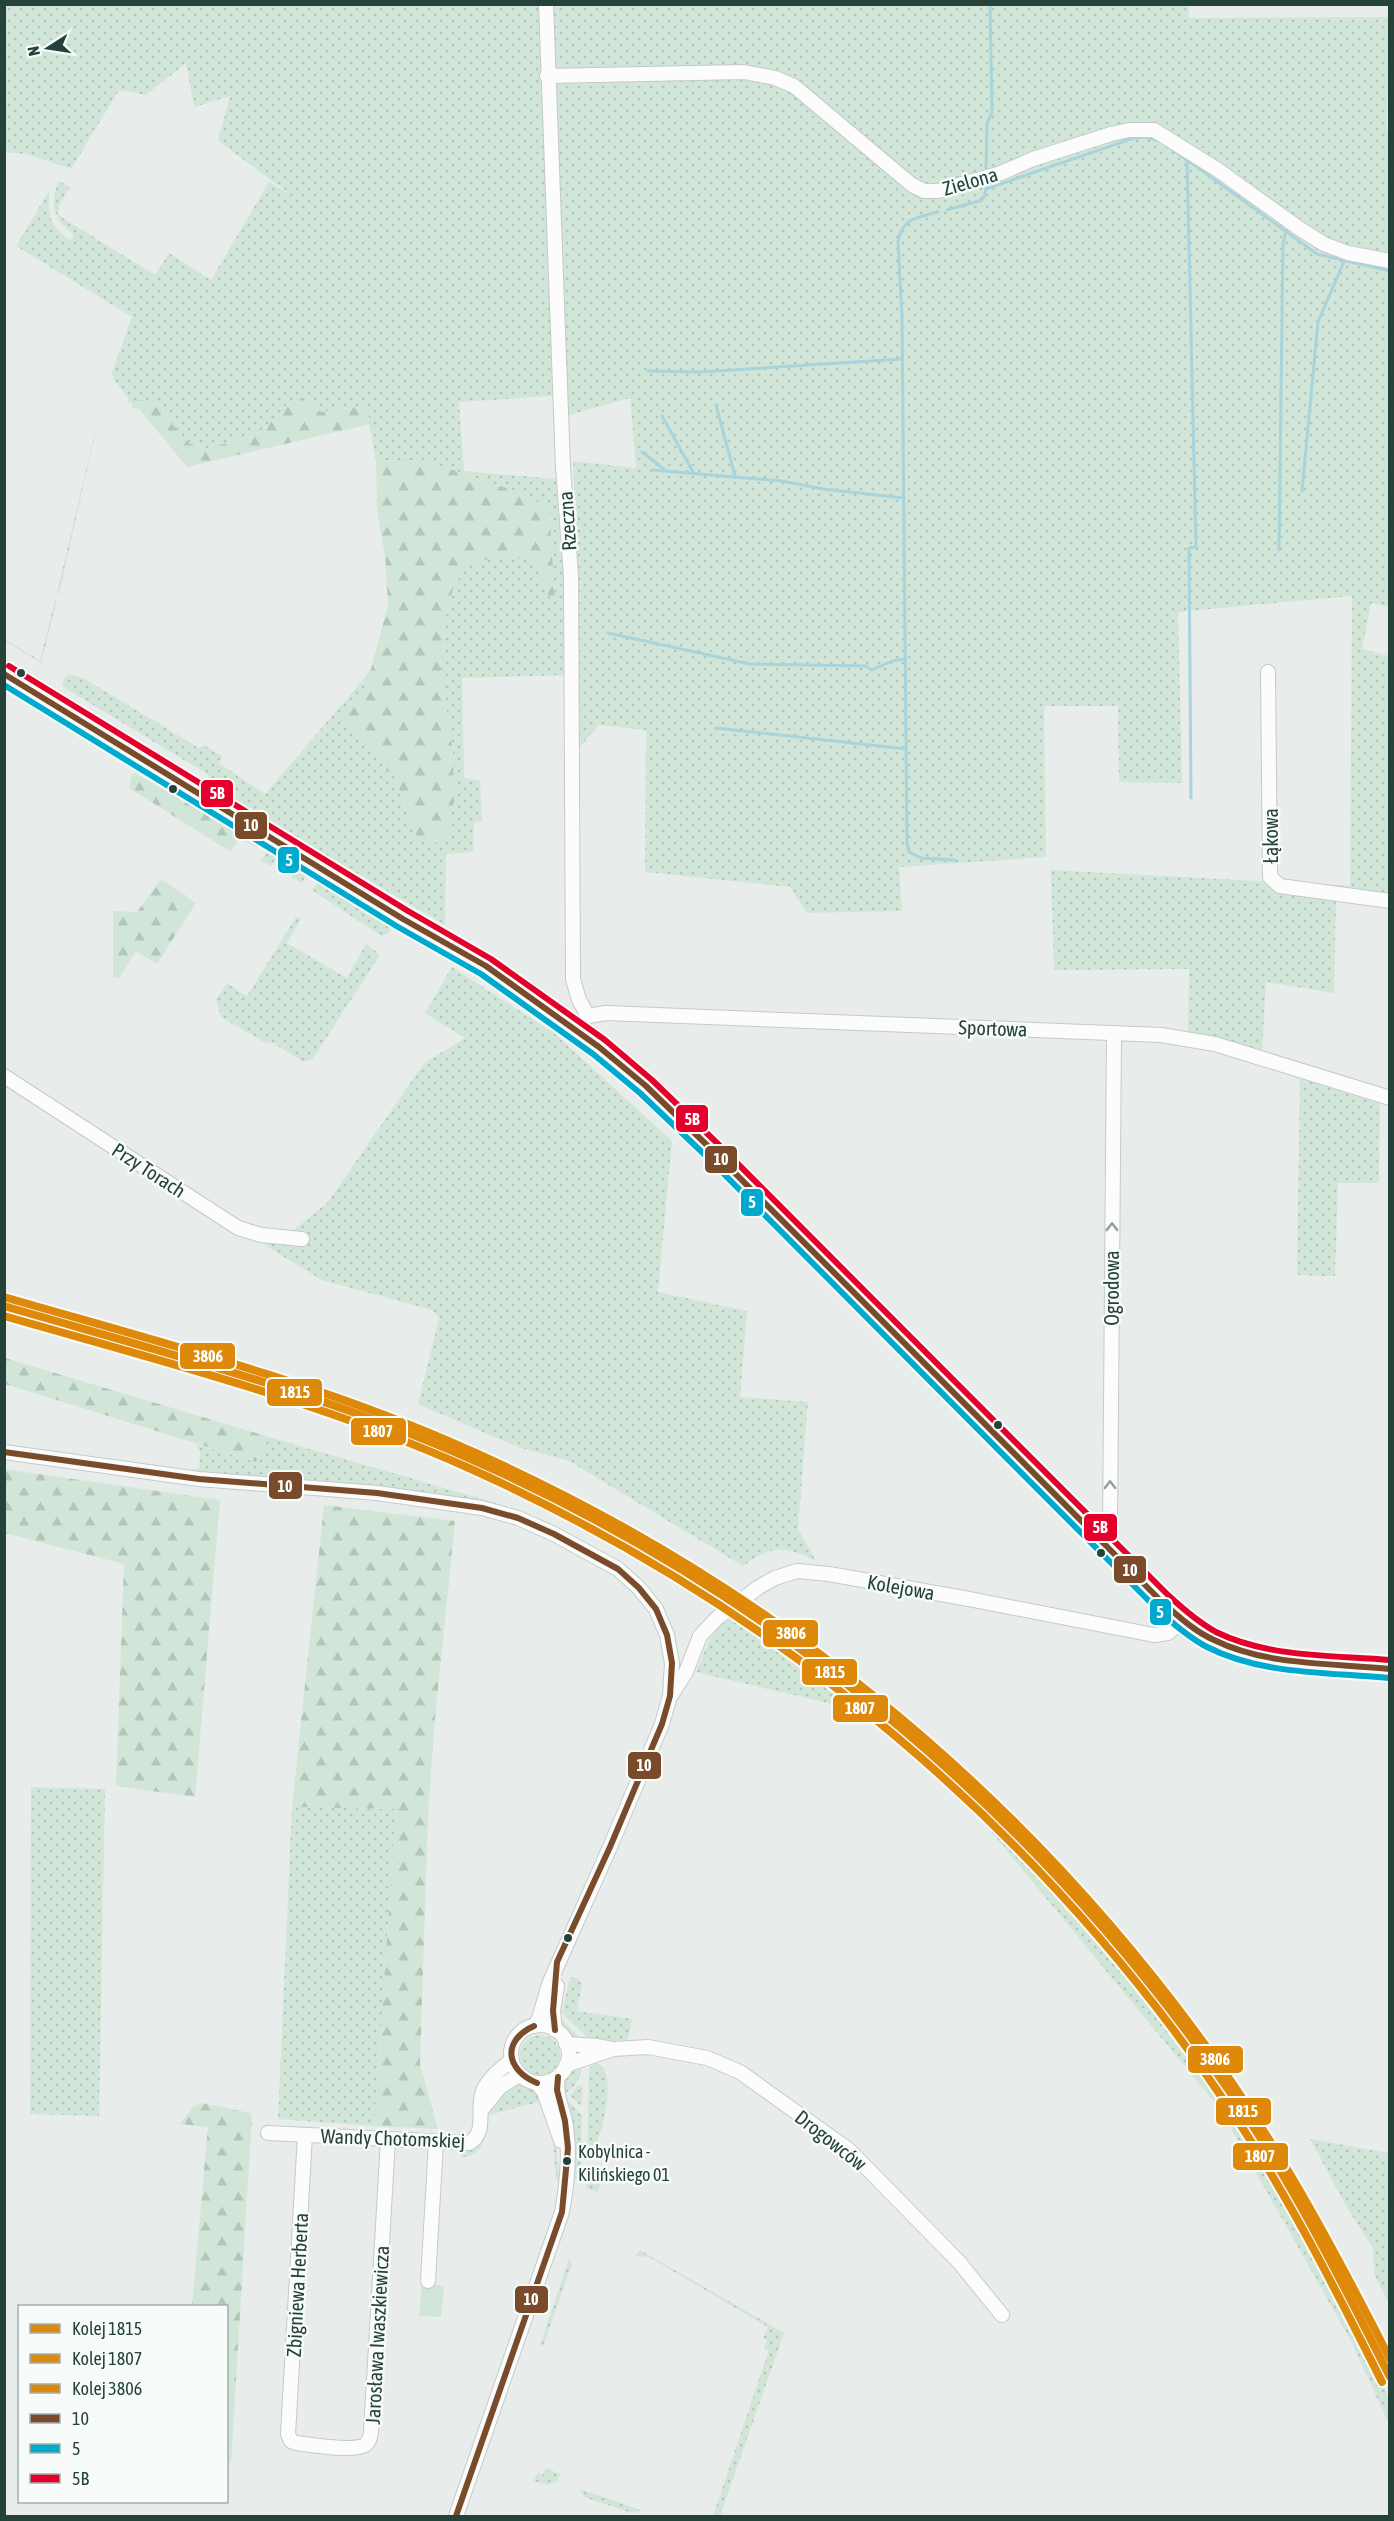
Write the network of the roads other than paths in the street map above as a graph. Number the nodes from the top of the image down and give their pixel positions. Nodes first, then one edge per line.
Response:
1 (546, 4) edge
2 (547, 76) junction
3 (1389, 261) edge
4 (1268, 672) dead end
5 (4, 674) edge
6 (1389, 901) edge
7 (582, 1022) junction
8 (1114, 1033) junction
9 (4, 1076) edge
10 (1389, 1098) edge
11 (302, 1239) dead end
12 (4, 1452) edge
13 (1103, 1542) junction
14 (1183, 1620) junction
15 (1389, 1669) edge
16 (670, 1696) junction
17 (556, 1969) junction
18 (534, 2026) junction
19 (555, 2030) junction
20 (566, 2044) junction
21 (613, 2049) junction
22 (512, 2060) junction
23 (566, 2064) junction
24 (519, 2075) junction
25 (558, 2077) junction
26 (537, 2083) junction
27 (482, 2109) junction
28 (268, 2133) dead end
29 (306, 2135) junction
30 (388, 2140) junction
31 (436, 2142) junction
32 (566, 2155) junction
33 (428, 2281) dead end
34 (1002, 2315) dead end
35 (288, 2434) joint
36 (456, 2517) edge

1 - 2 street, Rzeczna
2 - 3 street, Zielona
2 - 7 street, Rzeczna
4 - 6 street, Łąkowa
5 - 7 main road
7 - 8 street, Sportowa
7 - 13 main road
8 - 10 street, Sportowa
13 -> 8 street, Ogrodowa
9 - 11 street, Przy Torach
12 - 16 street
13 - 14 main road
14 - 15 main road
14 - 16 street, Kolejowa
16 - 17 street
17 - 18 street
17 - 19 street
18 - 19 street
18 - 22 street
19 - 20 street
20 - 21 street, Drogowców
20 - 23 street
21 - 23 street, Drogowców
21 - 34 street, Drogowców
22 - 24 street
22 - 27 street
23 - 25 street
24 - 26 street
24 - 27 street
25 - 26 street
25 - 32 street
26 - 32 street
27 - 31 street, Wandy Chotomskiej
28 - 29 street, Wandy Chotomskiej
29 - 30 street, Wandy Chotomskiej
29 - 35 street, Zbigniewa Herberta
30 - 31 street, Wandy Chotomskiej
30 - 35 street, Jarosława Iwaszkiewicza
31 - 33 street
32 - 36 street

